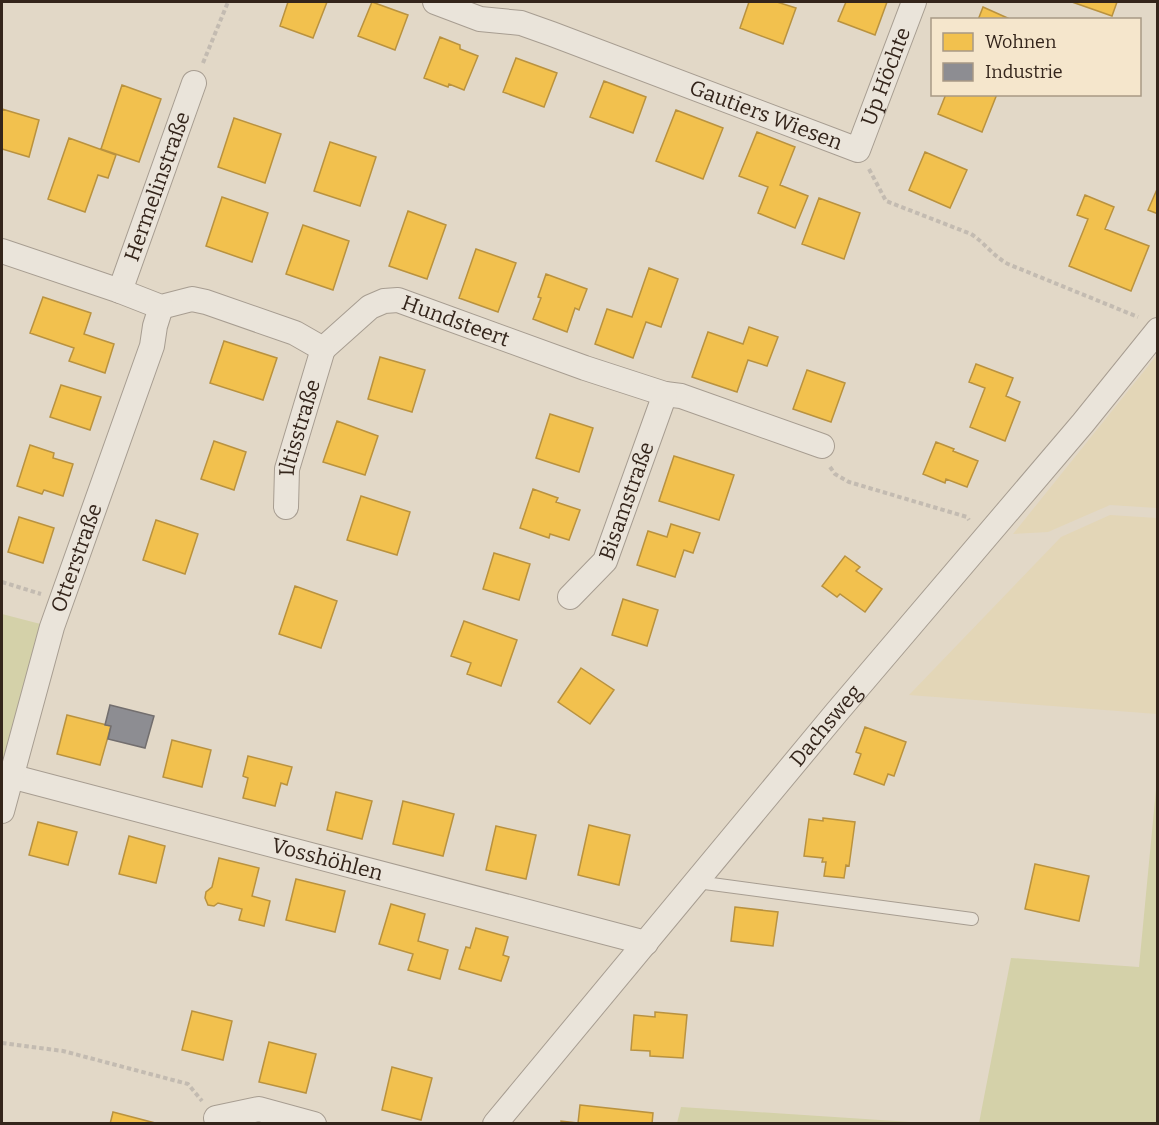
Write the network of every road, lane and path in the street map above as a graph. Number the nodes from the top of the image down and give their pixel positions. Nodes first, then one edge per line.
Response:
1 (228, 2) edge
2 (435, 2) edge
3 (914, 2) edge
4 (194, 83) joint
5 (858, 150) junction
6 (2, 251) edge
7 (120, 291) junction
8 (161, 307) junction
9 (1148, 324) edge
10 (323, 349) junction
11 (665, 394) junction
12 (822, 446) joint
13 (286, 507) dead end
14 (983, 541) junction
15 (2, 582) edge
16 (570, 597) dead end
17 (62, 599) junction
18 (10, 776) junction
19 (2, 811) edge
20 (697, 882) junction
21 (972, 920) dead end
22 (646, 943) junction
23 (2, 1043) edge
24 (216, 1118) joint
25 (314, 1124) edge
26 (495, 1124) edge

1 - 4 path
2 - 5 street, Gautiers Wiesen
3 - 5 street, Up Höchte
4 - 7 street, Hermelinstraße
5 - 9 path, Gautiers Wiesen
6 - 7 street
7 - 8 street
8 - 10 street
8 - 17 street, Otterstraße
9 - 14 street, Dachsweg
10 - 11 street, Hundsteert
10 - 13 street, Iltisstraße
11 - 12 street, Hundsteert
11 - 16 street, Bisamstraße
12 - 14 path
14 - 20 street, Dachsweg
15 - 17 path
17 - 18 street, Otterstraße
18 - 19 street, Otterstraße
18 - 22 street, Vosshöhlen
20 - 21 lane
20 - 22 street, Dachsweg
22 - 26 street, Dachsweg
23 - 24 path
24 - 25 street

